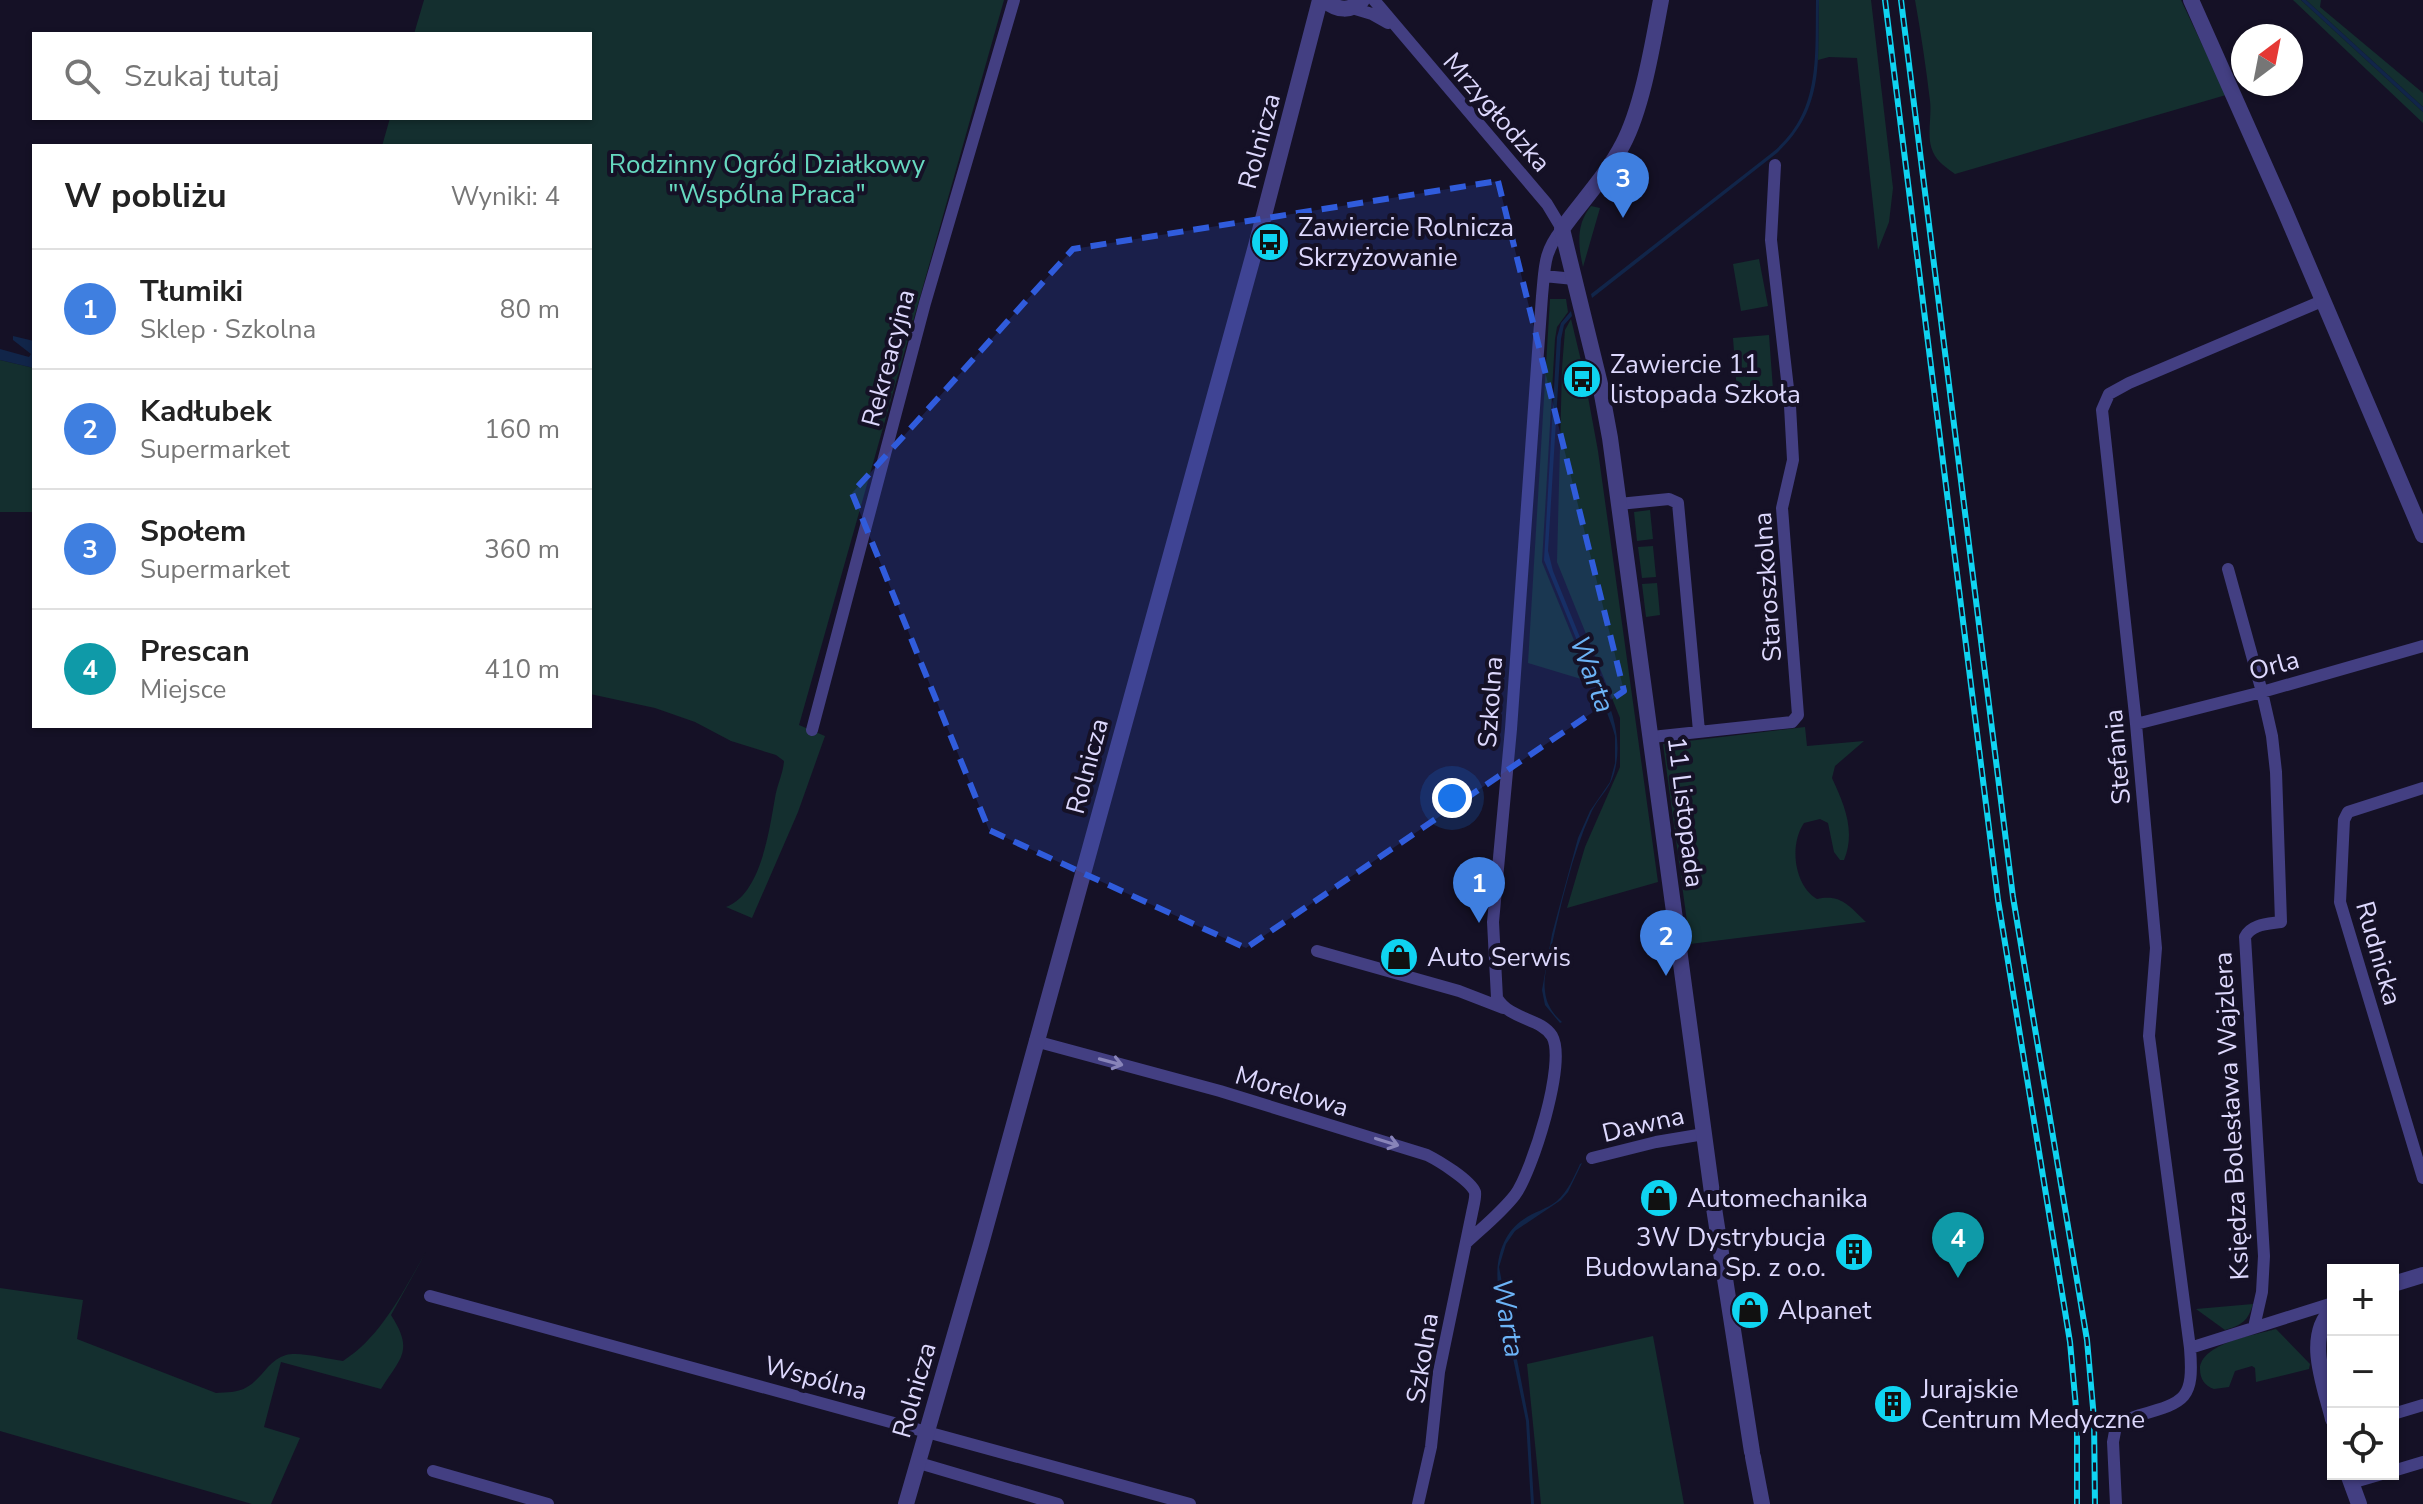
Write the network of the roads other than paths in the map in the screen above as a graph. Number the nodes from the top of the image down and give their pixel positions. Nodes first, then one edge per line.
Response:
1 (1014, 0) edge
2 (1374, 0) edge
3 (1661, 0) edge
4 (2191, 0) edge
5 (1339, 3) edge
6 (1394, 26) junction
7 (1775, 165) dead end
8 (1562, 229) junction
9 (1544, 276) junction
10 (1576, 286) junction
11 (2322, 301) junction
12 (1619, 504) junction
13 (2423, 535) edge
14 (2228, 569) dead end
15 (2423, 646) edge
16 (2262, 692) junction
17 (2136, 724) junction
18 (812, 730) dead end
19 (1699, 731) junction
20 (1652, 737) junction
21 (2423, 788) edge
22 (1317, 951) dead end
23 (1503, 1008) junction
24 (1035, 1041) junction
25 (1704, 1134) junction
26 (1592, 1158) dead end
27 (2423, 1178) edge
28 (1466, 1243) junction
29 (2423, 1275) edge
30 (2399, 1282) edge
31 (430, 1296) dead end
32 (2327, 1308) edge
33 (2327, 1315) edge
34 (2254, 1327) junction
35 (2190, 1348) junction
36 (2423, 1405) edge
37 (2331, 1408) edge
38 (2399, 1412) edge
39 (927, 1431) junction
40 (2423, 1462) edge
41 (919, 1463) junction
42 (2399, 1469) edge
43 (433, 1471) dead end
44 (2351, 1480) edge
45 (548, 1504) edge
46 (906, 1504) edge
47 (1058, 1504) edge
48 (1190, 1504) edge
49 (1418, 1504) edge
50 (1762, 1504) edge
51 (2116, 1504) edge
52 (2359, 1504) edge

1 - 18 street, Rekreacyjna
2 - 6 street, Mrzygłodzka
3 - 8 street
4 - 11 street
5 - 6 street, Mrzygłodzka
5 - 24 street, Rolnicza
6 - 8 street, Mrzygłodzka
7 - 19 street, Staroszkolna
8 - 9 street, Szkolna
8 - 10 street, 11 Listopada
9 - 10 street
9 - 23 street, Szkolna
10 - 12 street, 11 Listopada
11 - 13 street
11 - 17 street, Stefania
12 - 19 street
12 - 20 street, 11 Listopada
14 - 16 street, Księdza Bolesława Wajzlera
15 - 16 street, Orla
16 - 17 street, Orla
16 - 34 street, Księdza Bolesława Wajzlera
17 - 35 street, Stefania
19 - 20 street, Staroszkolna
20 - 25 street, 11 Listopada
21 - 27 street, Rudnicka
22 - 23 street
23 - 28 street
24 -> 28 street, Morelowa
24 - 39 street, Rolnicza
25 - 26 street, Dawna
25 - 50 street, 11 Listopada
28 - 49 street, Szkolna
29 - 30 street
31 - 39 street, Wspólna
32 - 34 street
33 - 37 street
34 - 35 street
35 - 51 street
36 - 38 street
39 - 41 street, Rolnicza
39 - 48 street, Wspólna
40 - 42 street
41 - 46 street, Rolnicza
41 - 47 street
43 - 45 street
44 - 52 street

